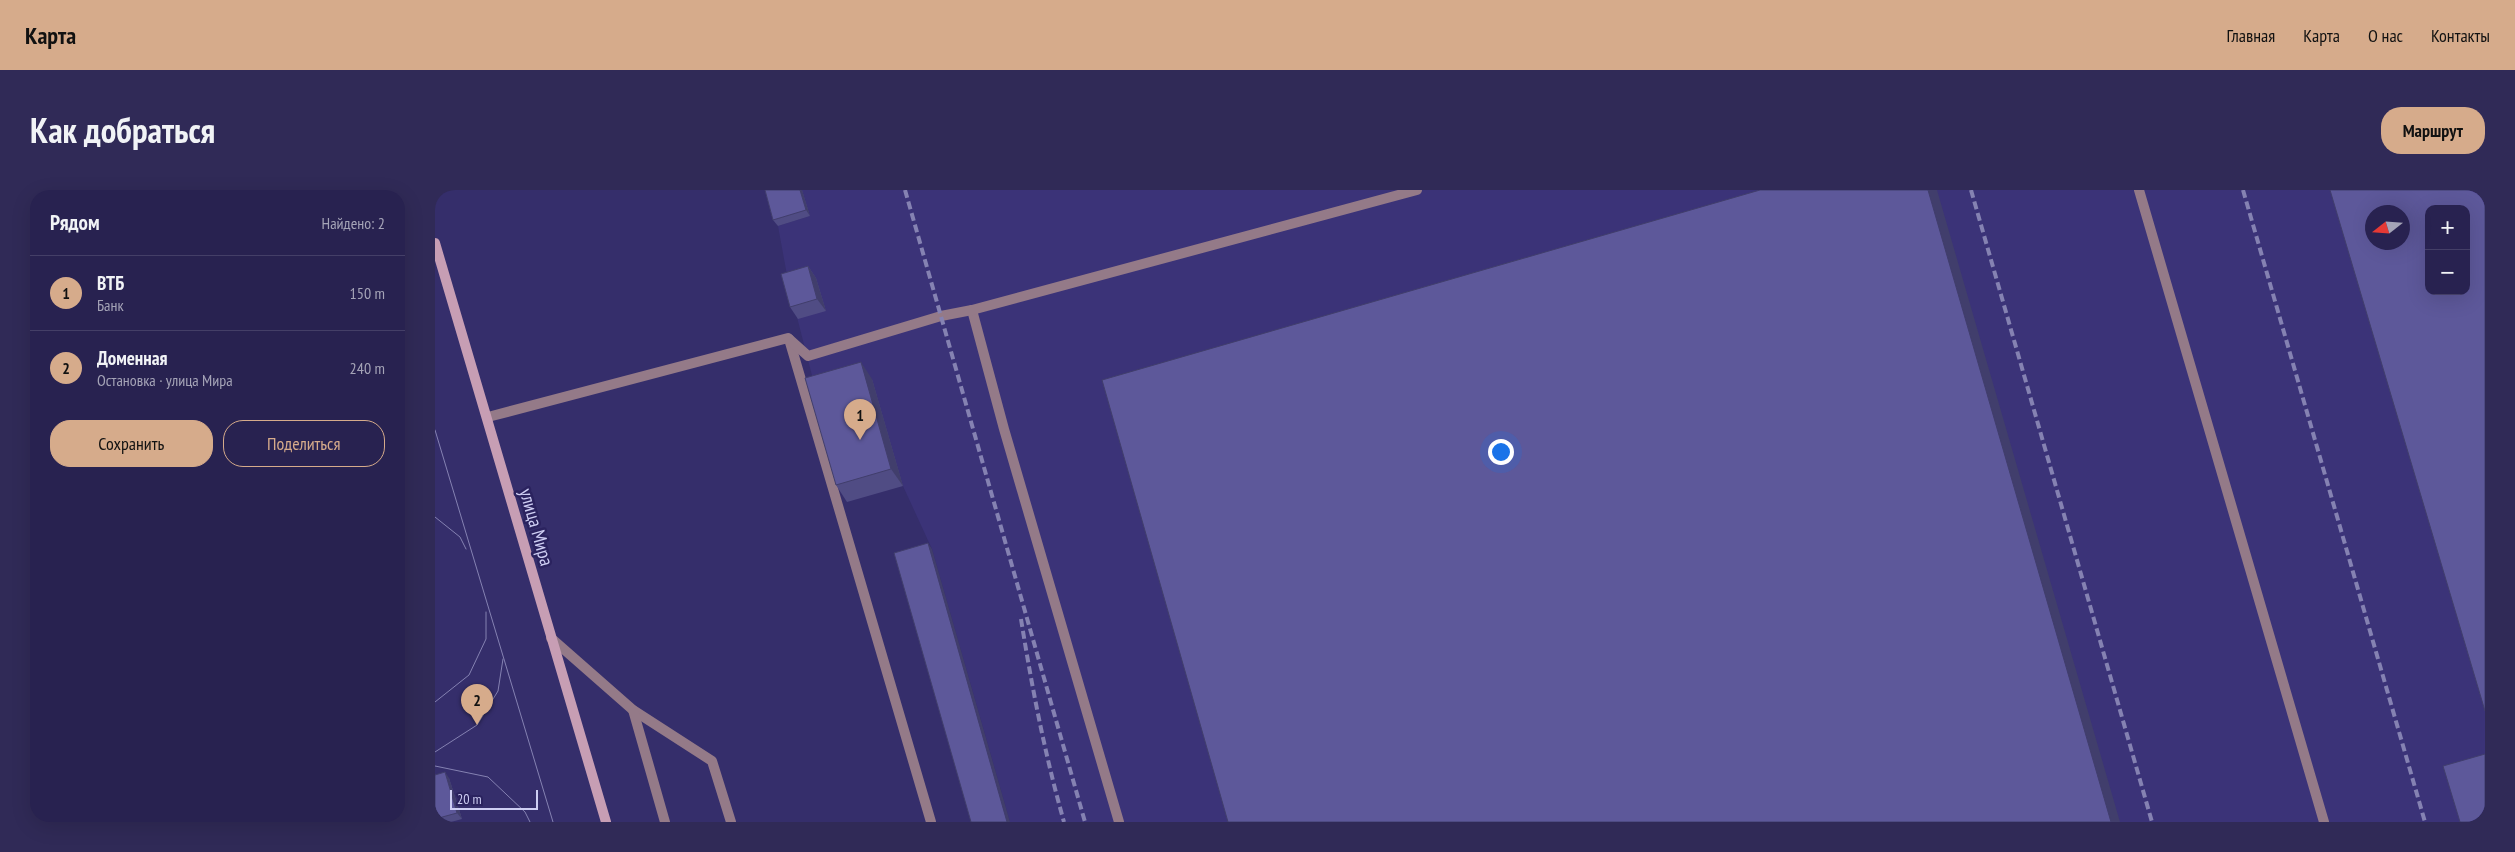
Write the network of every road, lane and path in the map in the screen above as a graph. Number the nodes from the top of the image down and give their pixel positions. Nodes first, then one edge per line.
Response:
1 (1417, 190) edge
2 (2139, 190) edge
3 (435, 243) edge
4 (972, 310) junction
5 (788, 338) junction
6 (488, 417) junction
7 (551, 638) junction
8 (633, 710) junction
9 (605, 822) edge
10 (665, 822) edge
11 (731, 822) edge
12 (931, 822) edge
13 (1119, 822) edge
14 (2324, 822) edge

1 - 4 lane
2 - 14 lane
3 - 6 main road, улица Мира
4 - 5 lane
4 - 13 lane
5 - 6 lane
5 - 12 lane
6 - 7 main road, улица Мира
7 - 8 lane
7 - 9 main road, улица Мира
8 - 10 lane
8 - 11 lane

